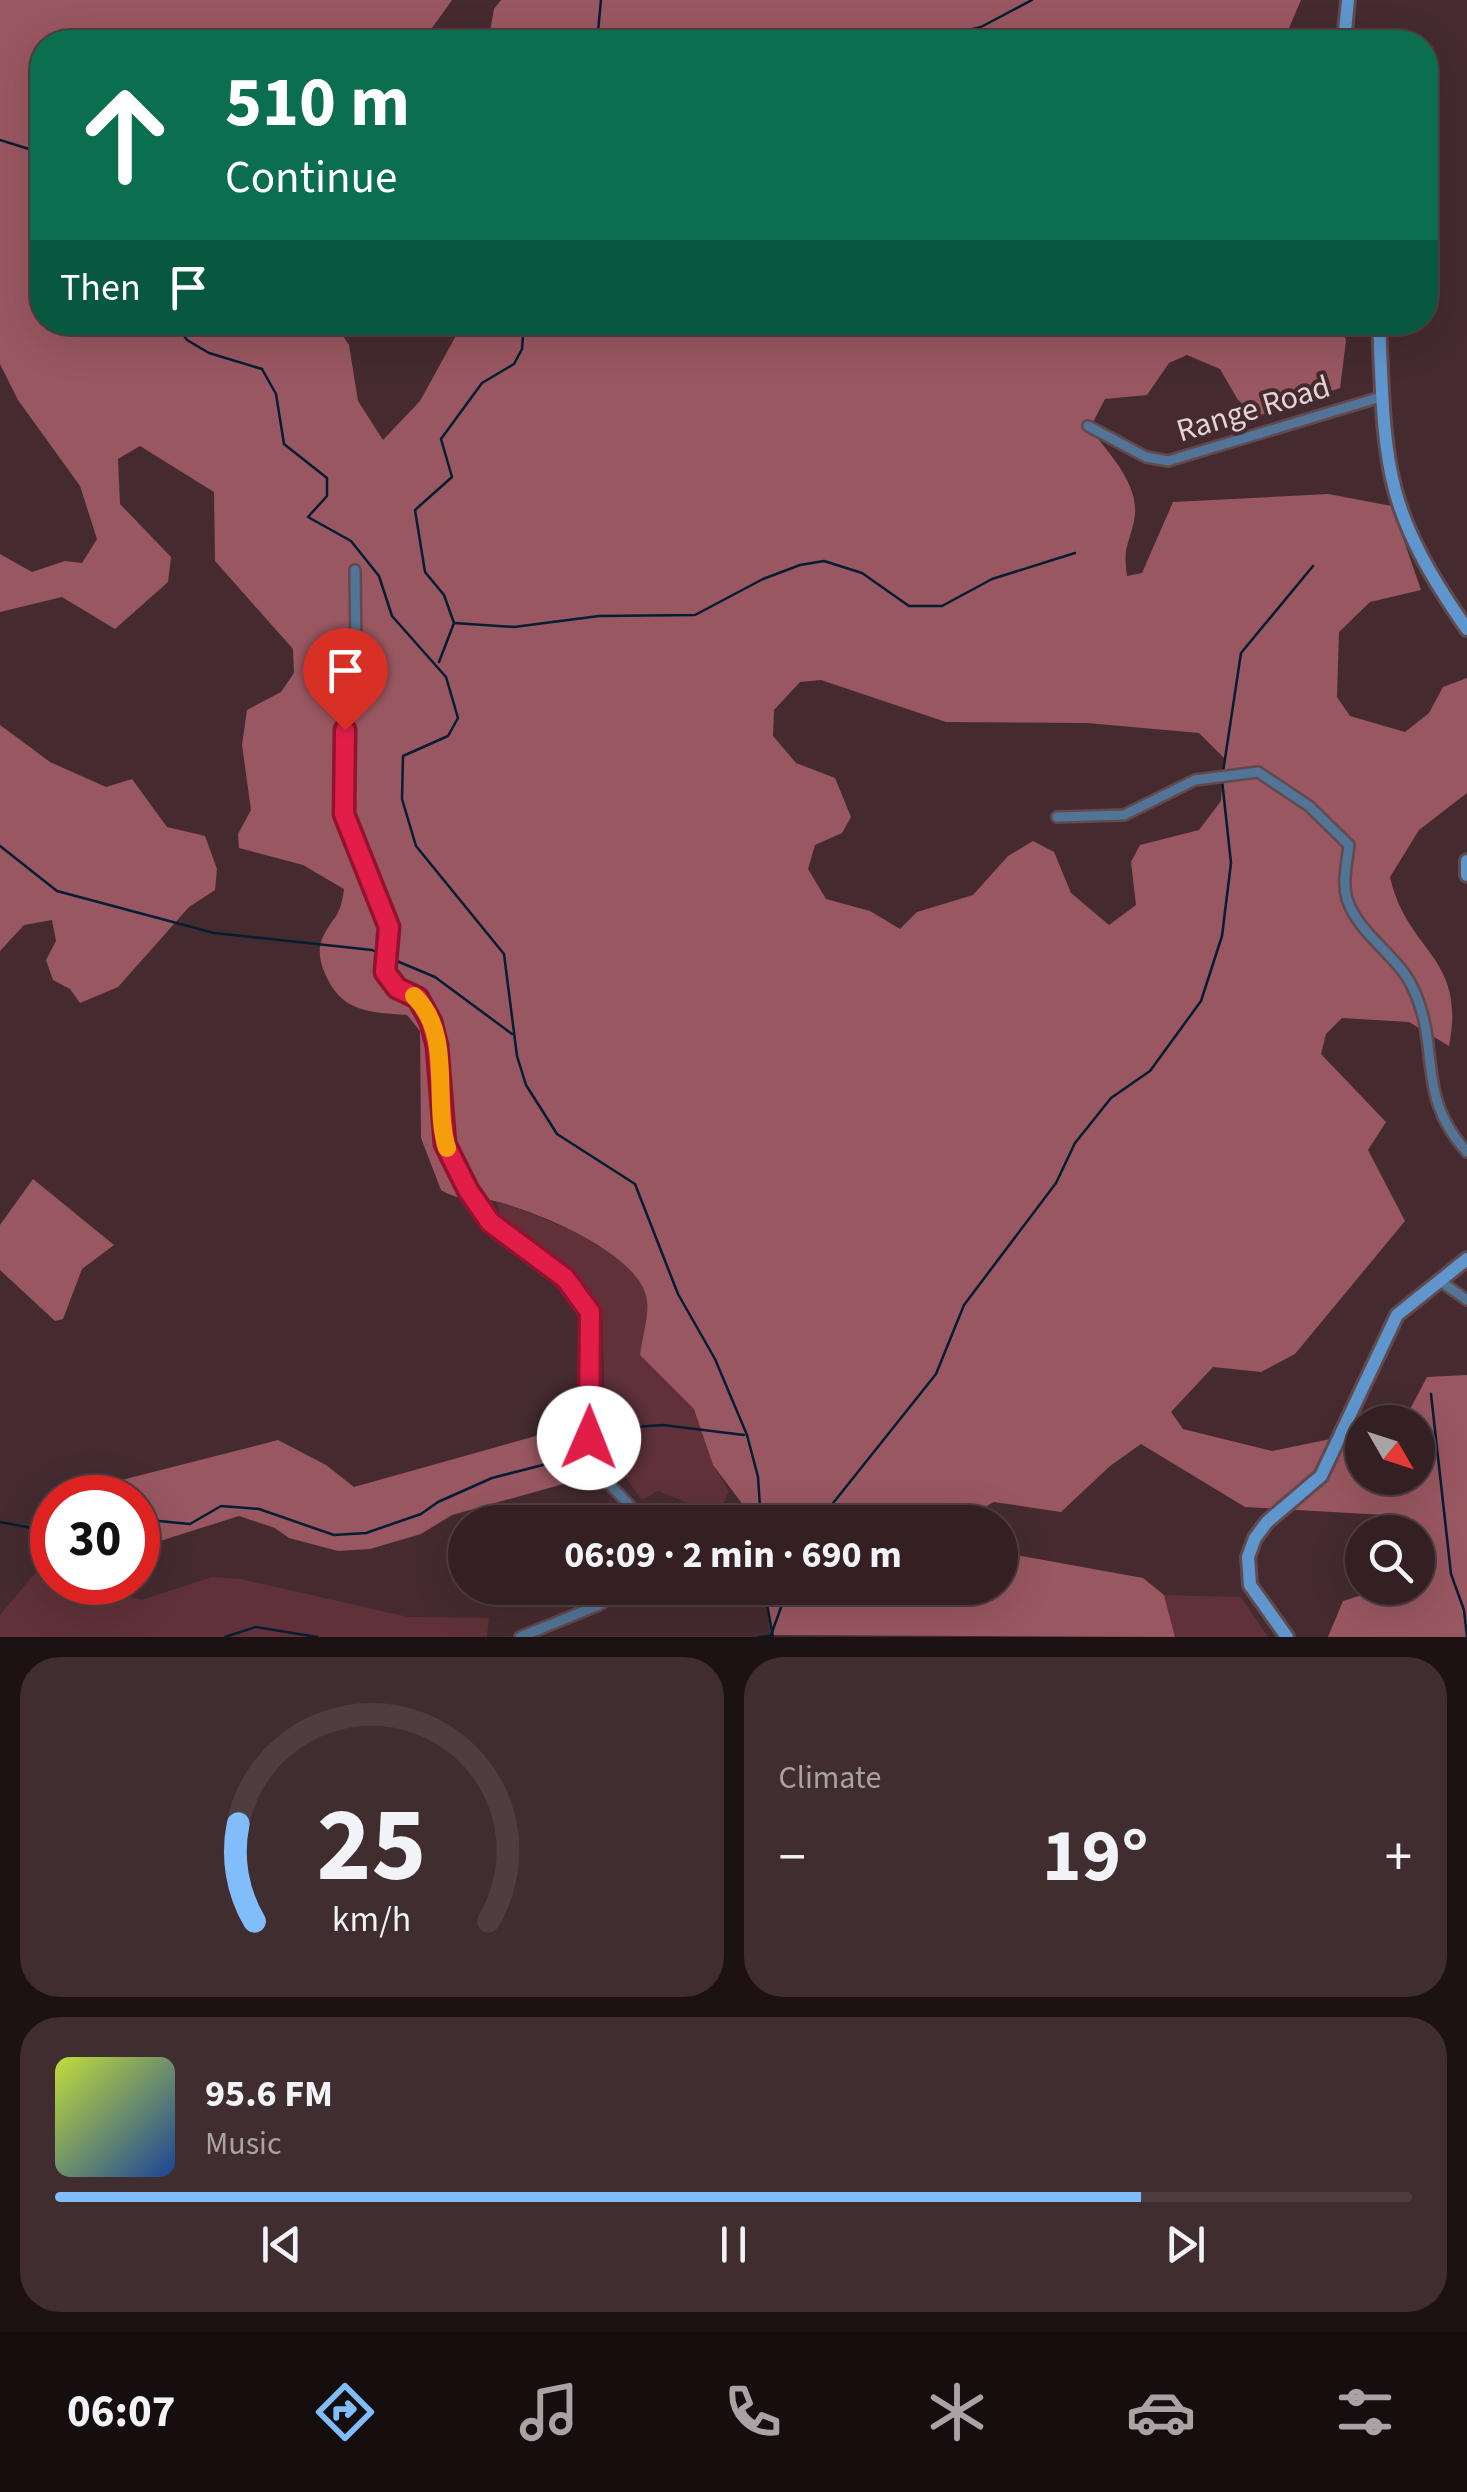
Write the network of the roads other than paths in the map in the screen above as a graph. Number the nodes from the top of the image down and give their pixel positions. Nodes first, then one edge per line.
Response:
1 (1348, 0) edge
2 (1345, 30) edge
3 (1379, 335) edge
4 (1380, 396) junction
5 (1088, 426) dead end
6 (356, 570) dead end
7 (1467, 629) edge
8 (1057, 817) dead end
9 (1467, 860) edge
10 (1467, 875) edge
11 (1467, 1152) edge
12 (1467, 1259) edge
13 (1440, 1281) junction
14 (1467, 1300) edge
15 (629, 1505) edge
16 (599, 1605) edge
17 (520, 1637) edge
18 (1287, 1637) edge

1 - 2 main road
3 - 4 main road
4 - 5 street, Range Road
4 - 7 main road
6 - 15 street
8 - 11 street
9 - 10 main road
12 - 13 main road
13 - 14 street
13 - 18 main road
16 - 17 street

